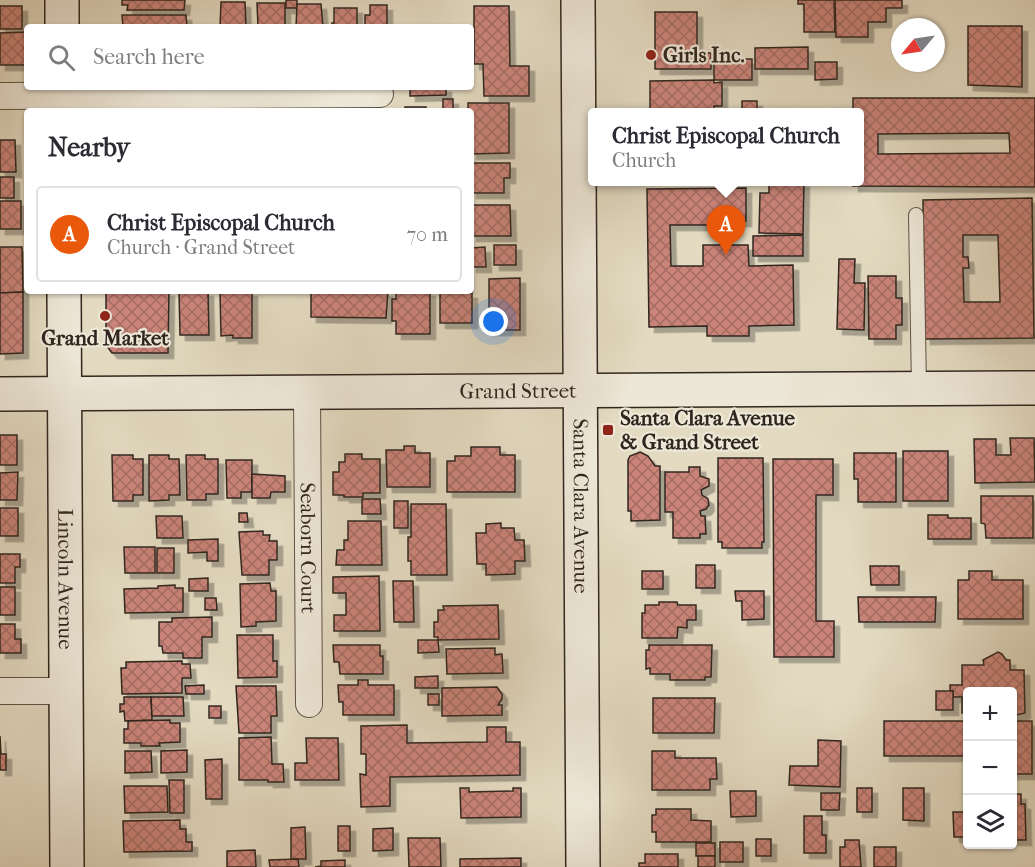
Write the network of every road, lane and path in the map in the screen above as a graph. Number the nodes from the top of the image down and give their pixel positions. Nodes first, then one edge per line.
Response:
1 (62, 0) edge
2 (578, 0) edge
3 (62, 24) edge
4 (380, 94) dead end
5 (0, 96) edge
6 (63, 98) edge
7 (915, 215) dead end
8 (64, 294) edge
9 (919, 388) junction
10 (1035, 388) edge
11 (579, 390) junction
12 (307, 392) junction
13 (0, 394) edge
14 (64, 394) junction
15 (66, 691) junction
16 (0, 692) edge
17 (309, 704) dead end
18 (67, 867) edge
19 (583, 867) edge

1 - 3 street
2 - 11 street, Santa Clara Avenue
4 - 6 street
5 - 6 street
7 - 9 lane
8 - 14 street, Lincoln Avenue
9 - 10 street, Grand Street
9 - 11 street, Grand Street
11 - 12 street, Grand Street
11 - 19 street, Santa Clara Avenue
12 - 14 street, Grand Street
12 - 17 street, Seaborn Court
13 - 14 street, Grand Street
14 - 15 street, Lincoln Avenue
15 - 16 street
15 - 18 street, Lincoln Avenue

